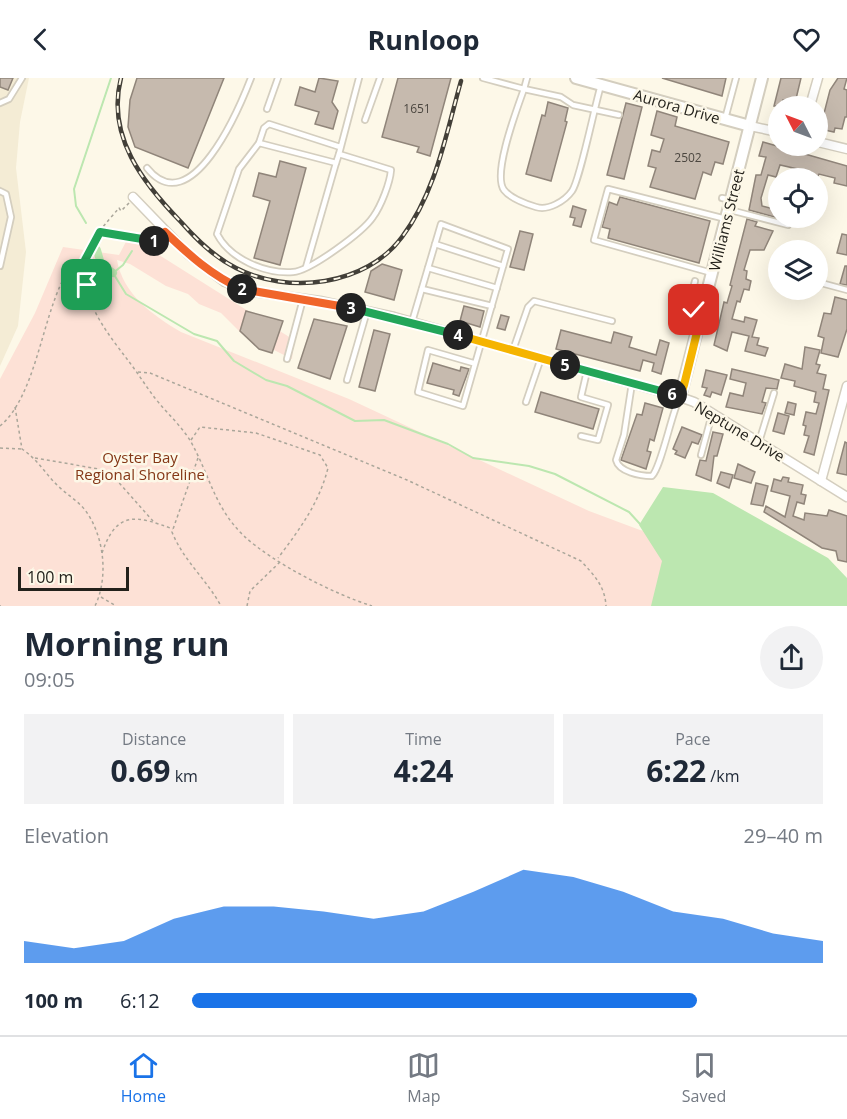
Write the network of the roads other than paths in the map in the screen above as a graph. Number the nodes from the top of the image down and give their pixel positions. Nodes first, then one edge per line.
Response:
1 (22, 78) edge
2 (251, 78) edge
3 (278, 78) edge
4 (358, 78) edge
5 (380, 78) edge
6 (483, 78) edge
7 (527, 78) edge
8 (736, 78) edge
9 (762, 78) edge
10 (818, 78) edge
11 (582, 79) edge
12 (601, 85) junction
13 (524, 89) junction
14 (813, 96) edge
15 (0, 103) edge
16 (267, 109) dead end
17 (594, 110) junction
18 (619, 115) dead end
19 (365, 120) dead end
20 (725, 120) junction
21 (750, 126) junction
22 (768, 130) edge
23 (259, 143) junction
24 (828, 144) edge
25 (340, 147) junction
26 (847, 149) edge
27 (339, 153) junction
28 (336, 163) junction
29 (147, 168) dead end
30 (0, 191) edge
31 (133, 197) road end
32 (727, 207) junction
33 (768, 219) edge
34 (435, 244) junction
35 (0, 266) edge
36 (503, 266) junction
37 (305, 268) junction
38 (428, 268) junction
39 (712, 273) junction
40 (694, 282) dead end
41 (828, 285) edge
42 (497, 288) junction
43 (422, 289) junction
44 (847, 290) edge
45 (303, 299) junction
46 (492, 306) junction
47 (367, 311) junction
48 (702, 312) junction
49 (612, 321) dead end
50 (412, 322) junction
51 (482, 342) junction
52 (513, 351) junction
53 (541, 358) junction
54 (287, 359) dead end
55 (473, 363) junction
56 (587, 371) junction
57 (347, 380) dead end
58 (632, 383) junction
59 (847, 388) edge
60 (774, 393) dead end
61 (680, 397) junction
62 (526, 402) dead end
63 (713, 414) junction
64 (581, 436) dead end
65 (759, 442) junction
66 (701, 455) dead end
67 (821, 481) junction
68 (847, 497) edge

1 - 15 lane
2 - 29 lane
3 - 16 lane
4 - 25 lane
5 - 19 lane
6 - 13 lane
7 - 13 lane
8 - 20 lane
9 - 21 street, Williams Street
10 - 14 street
11 - 12 street, Aurora Drive
12 - 17 lane
12 - 20 street, Aurora Drive
13 - 17 lane
13 - 17 lane
17 - 18 lane
20 - 21 street, Aurora Drive
21 - 22 street, Aurora Drive
21 - 32 street, Williams Street
23 - 25 lane
23 - 28 lane
23 - 37 lane
24 - 26 street
25 - 27 lane
27 - 28 lane
27 - 37 lane
28 - 37 lane
30 - 35 lane
31 - 45 street, Neptune Drive
32 - 33 lane
32 - 39 street, Williams Street
32 - 39 lane
34 - 36 lane
34 - 36 lane
34 - 38 lane
36 - 42 lane
38 - 42 lane
38 - 43 lane
39 - 48 street, Williams Street
40 - 48 lane
41 - 44 lane
42 - 46 lane
43 - 46 lane
43 - 50 lane
45 - 47 street, Neptune Drive
45 - 54 lane
46 - 51 lane
47 - 50 street, Neptune Drive
47 - 57 lane
48 - 61 street, Williams Street
49 - 52 lane
50 - 51 street, Neptune Drive
51 - 52 street, Neptune Drive
51 - 55 lane
52 - 53 street, Neptune Drive
53 - 56 street, Neptune Drive
53 - 62 lane
55 - 55 lane
56 - 58 street, Neptune Drive
56 - 64 lane
58 - 61 street, Neptune Drive
58 - 61 lane
59 - 67 street
60 - 65 lane
61 - 63 street, Neptune Drive
63 - 65 street, Neptune Drive
63 - 66 lane
65 - 67 street, Neptune Drive
67 - 68 street, Neptune Drive

